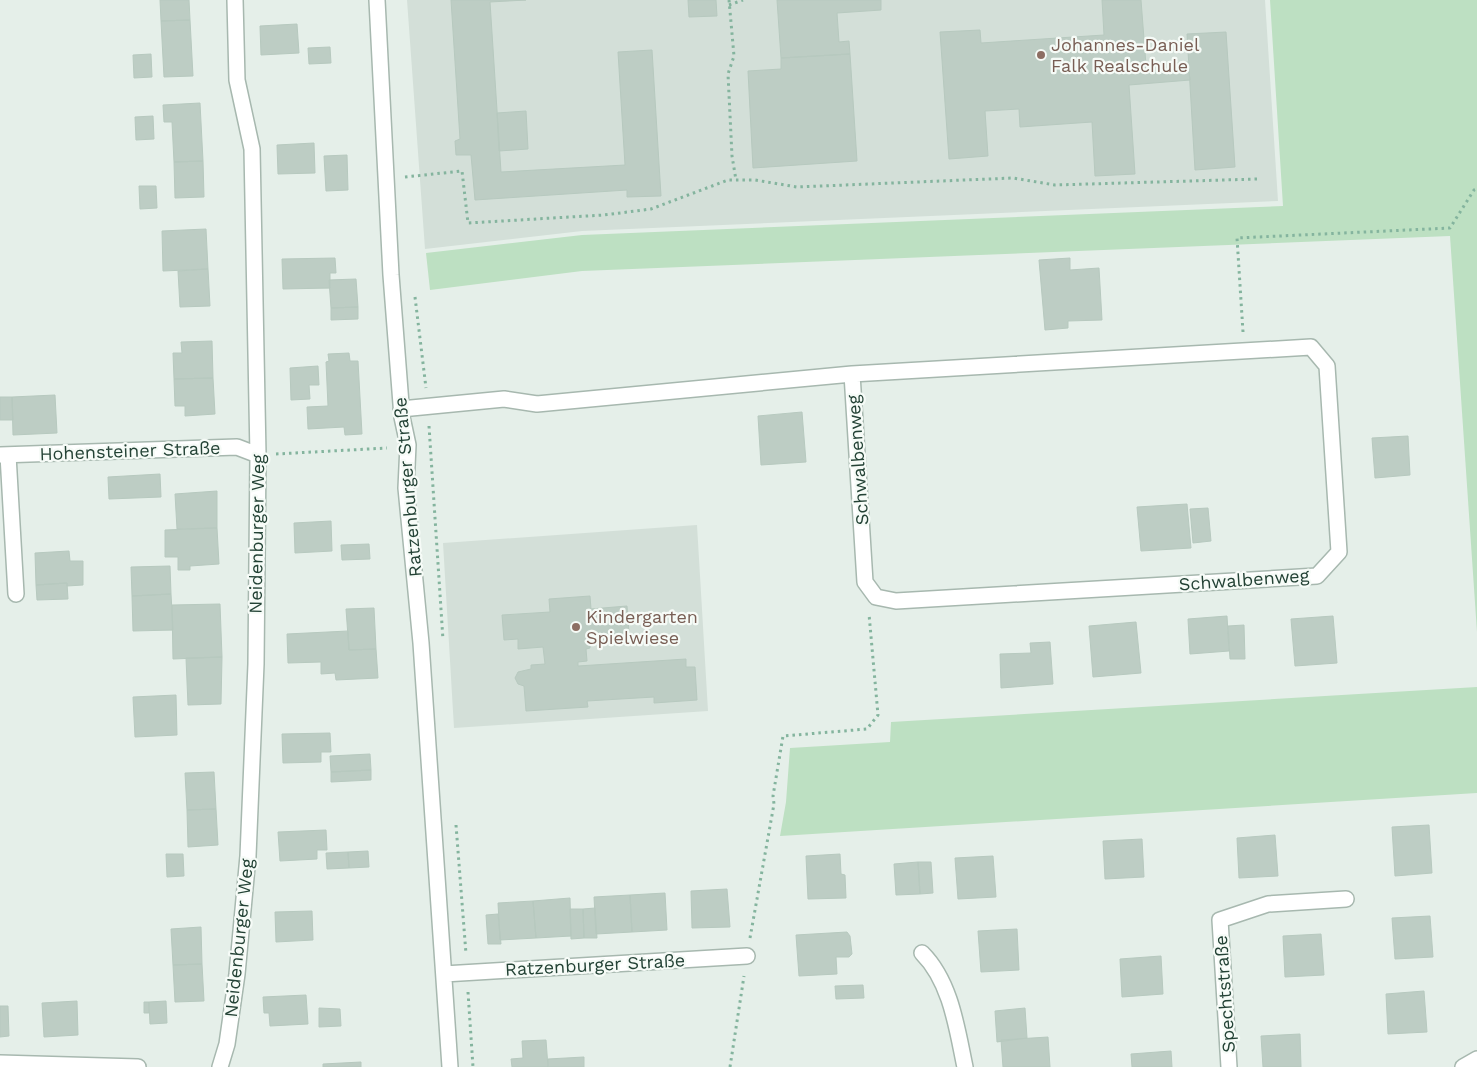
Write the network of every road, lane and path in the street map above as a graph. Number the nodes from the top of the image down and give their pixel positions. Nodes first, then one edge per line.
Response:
1 (234, 0) edge
2 (377, 0) edge
3 (729, 0) edge
4 (744, 0) edge
5 (729, 5) junction
6 (403, 167) dead end
7 (403, 177) junction
8 (1258, 178) dead end
9 (736, 180) junction
10 (404, 186) dead end
11 (1477, 189) edge
12 (414, 291) dead end
13 (1244, 350) junction
14 (852, 374) junction
15 (428, 407) junction
16 (401, 409) junction
17 (408, 446) junction
18 (4, 455) edge
19 (258, 456) junction
20 (16, 594) dead end
21 (876, 597) junction
22 (443, 641) dead end
23 (456, 824) dead end
24 (1346, 899) dead end
25 (922, 953) dead end
26 (747, 956) junction
27 (467, 973) junction
28 (444, 974) junction
29 (1477, 1059) edge
30 (0, 1063) edge
31 (138, 1067) edge
32 (220, 1067) edge
33 (450, 1067) edge
34 (473, 1067) edge
35 (730, 1067) edge
36 (965, 1067) edge
37 (1229, 1067) edge
38 (1463, 1067) edge

1 - 19 street, Neidenburger Weg
2 - 16 street, Ratzenburger Straße
3 - 5 path
4 - 5 path
5 - 9 path
6 - 7 path
7 - 9 path
7 - 10 path
8 - 9 path
11 - 13 path
12 - 15 path
13 - 14 street, Schwalbenweg
13 - 21 street, Schwalbenweg
14 - 15 street, Schwalbenweg
14 - 21 street, Schwalbenweg
15 - 16 street, Schwalbenweg
15 - 22 path
16 - 17 street, Ratzenburger Straße
17 - 19 path
17 - 28 street, Ratzenburger Straße
18 - 19 street, Hohensteiner Straße
18 - 20 street
19 - 32 street, Neidenburger Weg
21 - 26 path
23 - 27 path
24 - 37 street, Spechtstraße
25 - 36 street
26 - 27 street, Ratzenburger Straße
26 - 35 path
27 - 28 street, Ratzenburger Straße
27 - 34 path
28 - 33 street, Ratzenburger Straße
29 - 38 street
30 - 31 street

